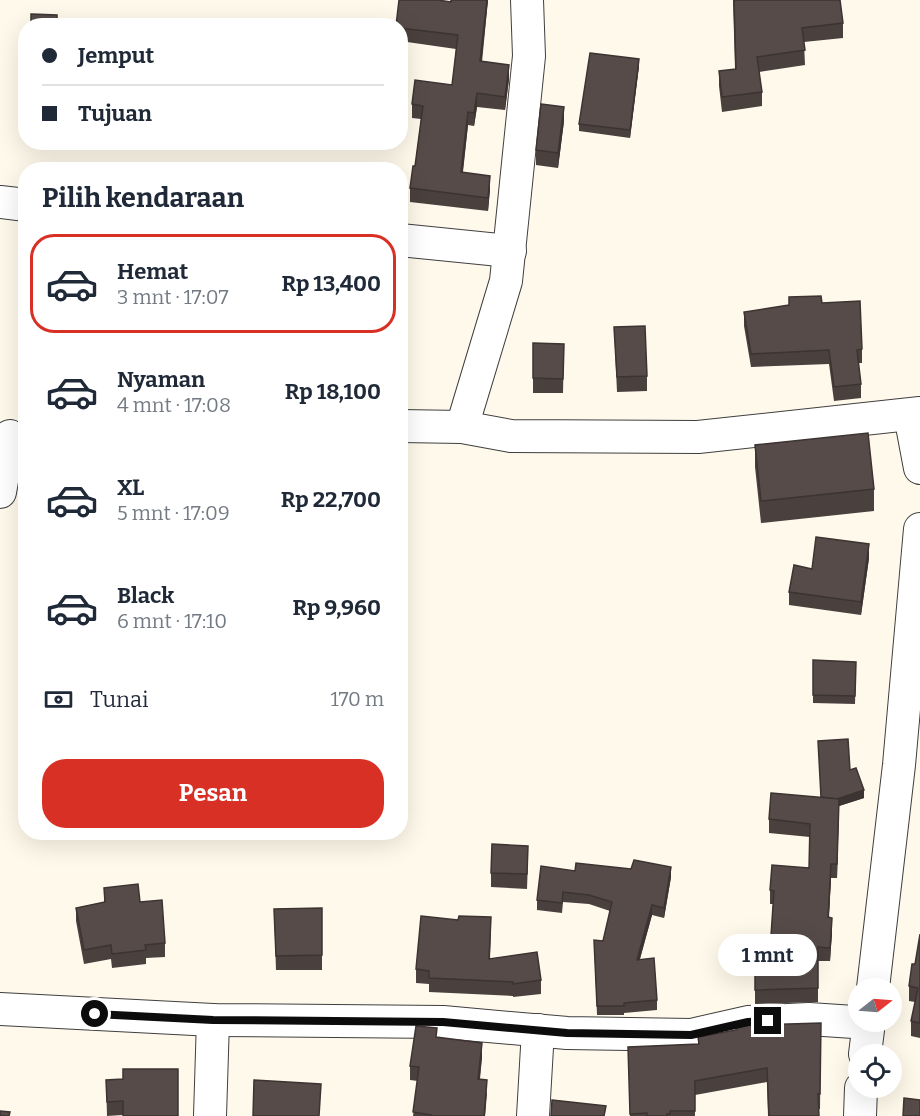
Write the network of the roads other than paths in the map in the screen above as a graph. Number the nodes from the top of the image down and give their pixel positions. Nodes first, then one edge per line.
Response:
1 (527, 0) edge
2 (0, 202) edge
3 (18, 204) edge
4 (408, 241) edge
5 (510, 250) junction
6 (915, 414) edge
7 (408, 426) edge
8 (462, 427) junction
9 (12, 433) edge
10 (920, 468) edge
11 (0, 492) edge
12 (920, 529) edge
13 (874, 978) edge
14 (0, 1009) edge
15 (213, 1020) junction
16 (848, 1021) edge
17 (538, 1030) junction
18 (861, 1098) edge
19 (210, 1116) edge
20 (532, 1116) edge
21 (860, 1116) edge

1 - 5 street
2 - 3 street
4 - 5 street
5 - 8 street
6 - 8 street
6 - 10 street
7 - 8 street
9 - 11 street
12 - 13 street
14 - 15 street
15 - 17 street
15 - 19 street
16 - 17 street
17 - 20 street
18 - 21 street

